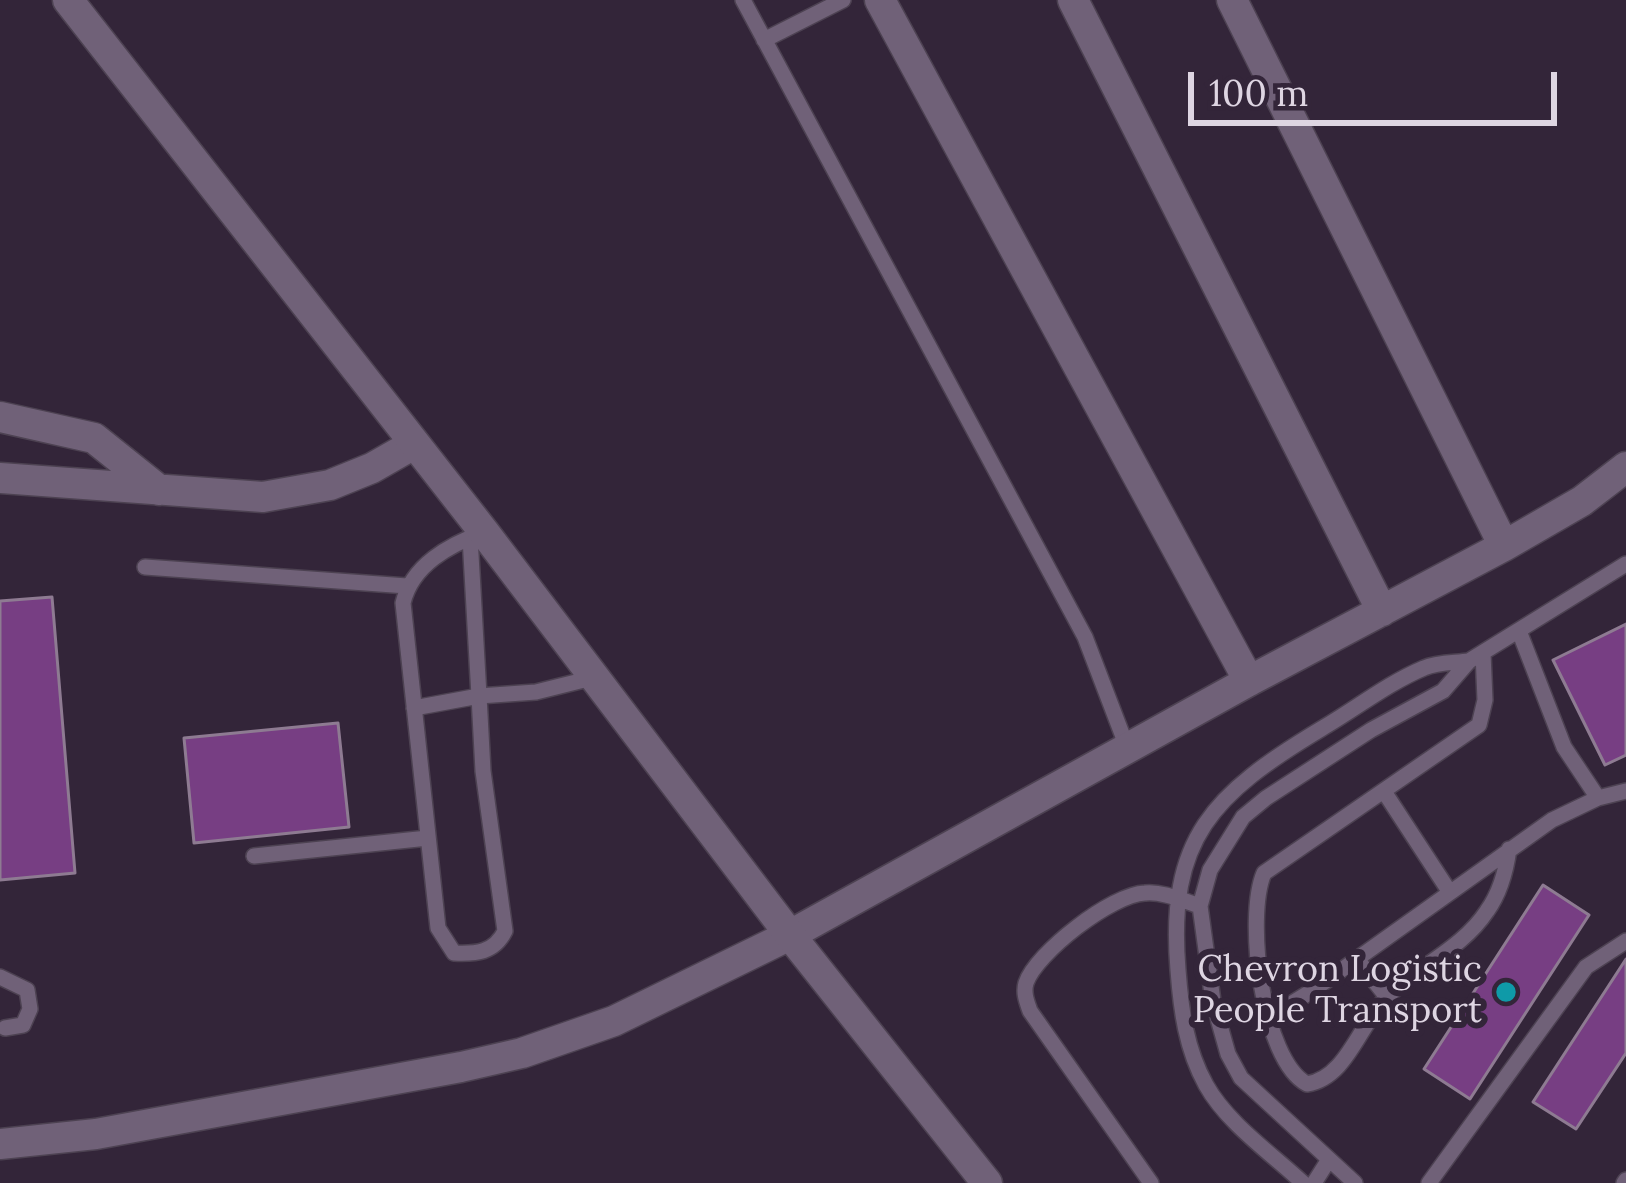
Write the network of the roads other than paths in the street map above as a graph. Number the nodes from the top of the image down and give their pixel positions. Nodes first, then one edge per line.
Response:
1 (69, 0) edge
2 (743, 0) edge
3 (843, 0) edge
4 (1073, 0) edge
5 (1232, 0) edge
6 (886, 2) edge
7 (764, 40) junction
8 (0, 417) edge
9 (414, 444) junction
10 (1626, 466) edge
11 (0, 478) edge
12 (160, 490) junction
13 (477, 535) junction
14 (1504, 546) junction
15 (1626, 564) edge
16 (145, 567) dead end
17 (1617, 578) edge
18 (407, 586) junction
19 (1382, 611) junction
20 (1519, 631) junction
21 (1476, 657) junction
22 (592, 678) junction
23 (1249, 681) junction
24 (479, 696) junction
25 (414, 708) junction
26 (1127, 747) junction
27 (1626, 791) edge
28 (1385, 793) junction
29 (1598, 798) junction
30 (428, 838) junction
31 (1509, 850) junction
32 (254, 856) dead end
33 (1449, 891) junction
34 (1175, 899) junction
35 (1200, 906) junction
36 (790, 935) junction
37 (1626, 941) edge
38 (1356, 958) junction
39 (0, 977) edge
40 (1387, 997) junction
41 (1213, 1001) junction
42 (1181, 1007) junction
43 (1266, 1012) junction
44 (5, 1028) dead end
45 (0, 1144) edge
46 (1328, 1161) junction
47 (987, 1183) edge
48 (1151, 1183) edge
49 (1303, 1183) edge
50 (1314, 1183) edge
51 (1355, 1183) edge
52 (1429, 1183) edge

1 - 9 street
2 - 7 lane
3 - 7 lane
4 - 19 street
5 - 14 street
6 - 23 street
7 - 26 lane
8 - 12 street
9 - 12 street
9 - 13 street
10 - 14 street
11 - 12 street
13 - 18 lane
13 - 22 street
13 - 24 lane
14 - 19 street
15 - 17 lane
16 - 18 lane
17 - 20 lane
18 - 25 lane
19 - 23 street
20 - 21 lane
20 - 29 lane
21 - 28 lane
21 - 34 lane
21 - 35 lane
22 - 24 lane
22 - 36 street
23 - 26 street
24 - 25 lane
24 - 30 lane
25 - 30 lane
26 - 36 street
27 - 29 lane
28 - 33 lane
28 - 43 lane
29 - 31 lane
30 - 32 lane
31 - 33 lane
31 - 40 lane
33 - 38 lane
34 - 35 lane
34 - 42 lane
34 - 48 lane
35 - 41 lane
36 - 45 street
36 - 47 street
37 - 52 lane
38 - 40 lane
38 - 43 lane
39 - 44 lane
40 - 43 lane
41 - 42 lane
41 - 46 lane
42 - 49 lane
46 - 50 lane
46 - 51 lane

